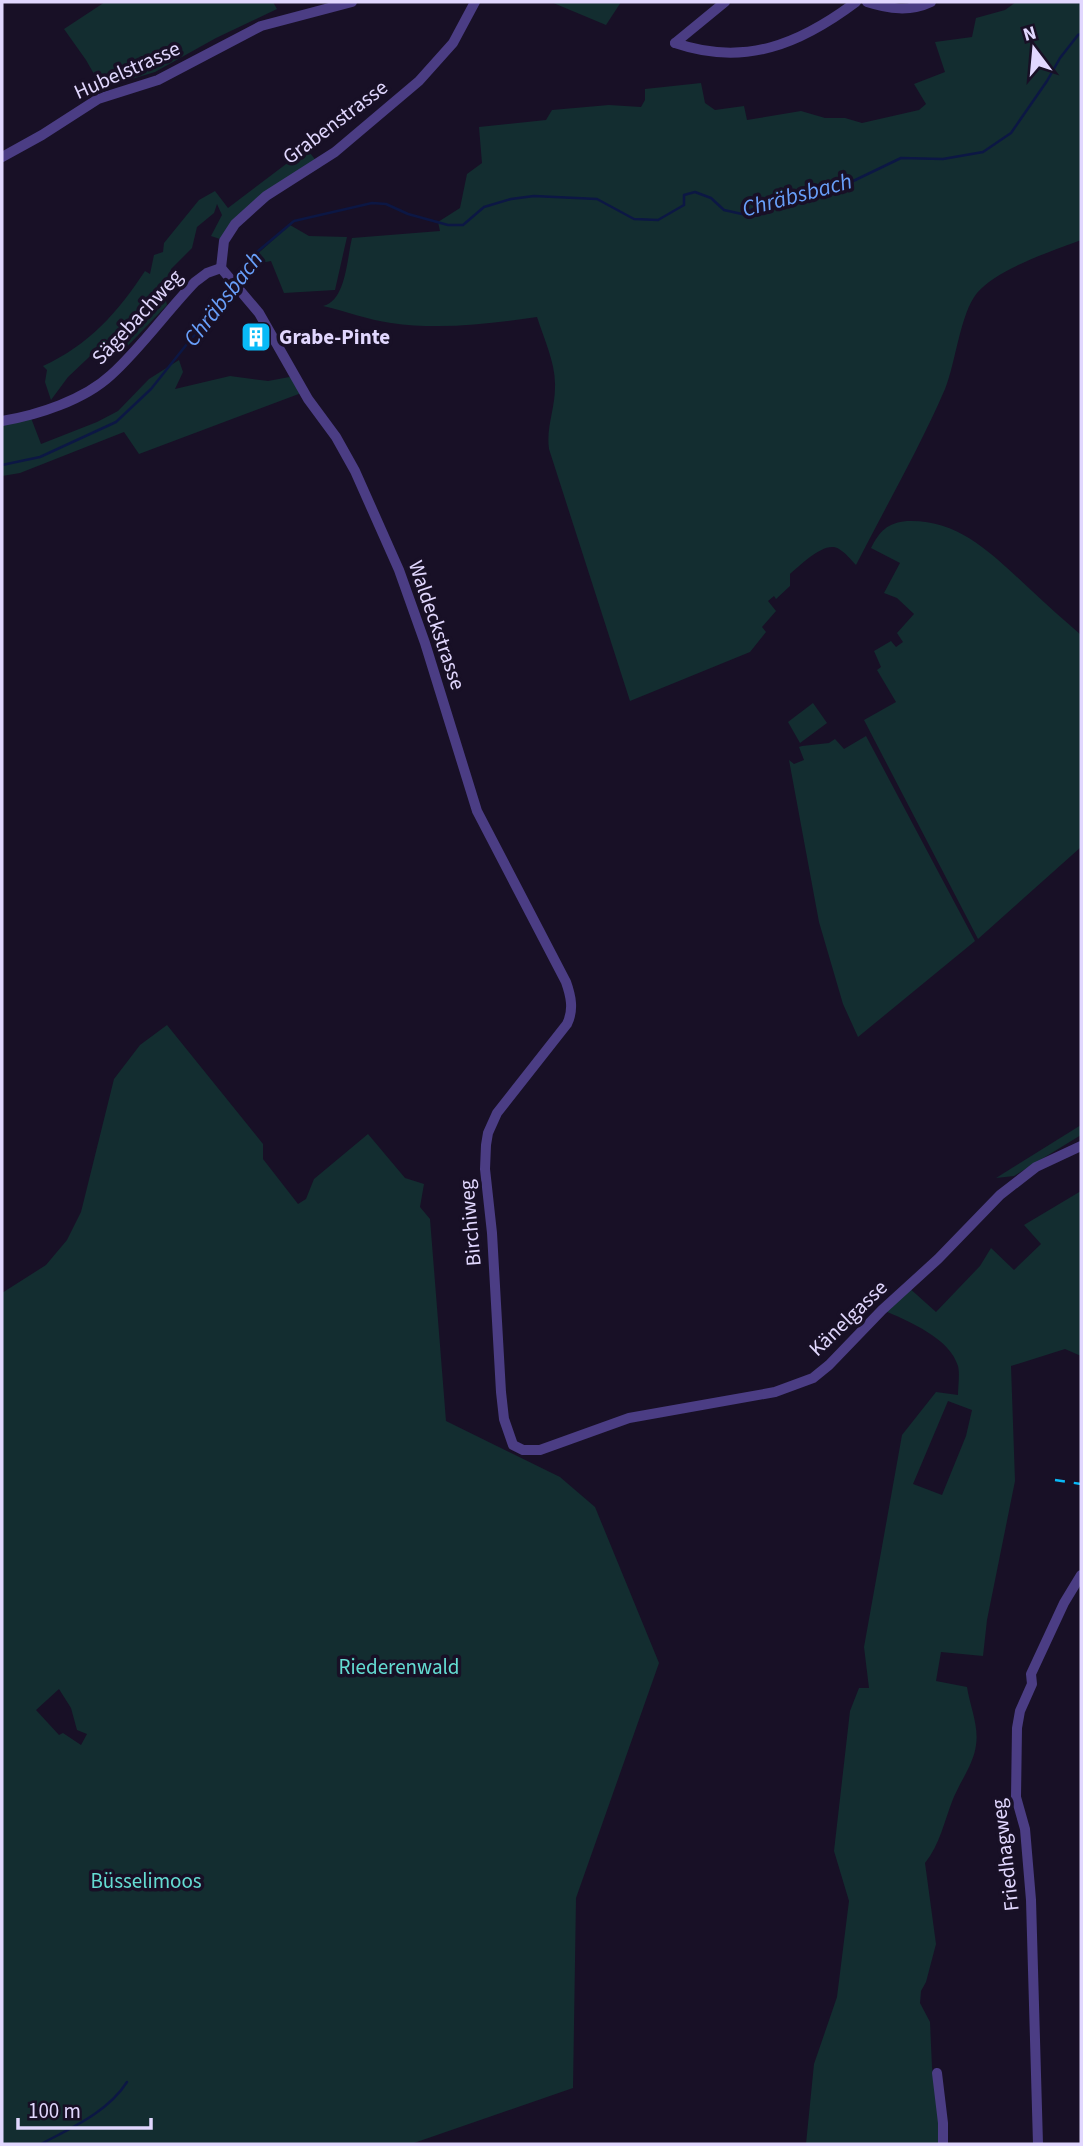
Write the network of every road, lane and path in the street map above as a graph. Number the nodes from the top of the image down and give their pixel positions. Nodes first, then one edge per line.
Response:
1 (352, 2) edge
2 (475, 2) edge
3 (725, 2) edge
4 (856, 2) edge
5 (867, 2) edge
6 (931, 2) edge
7 (2, 157) edge
8 (221, 268) junction
9 (2, 421) edge
10 (570, 1018) joint
11 (1081, 1146) edge
12 (517, 1448) joint
13 (1081, 1576) edge
14 (937, 2073) dead end
15 (943, 2144) edge
16 (1038, 2144) edge

1 - 7 street, Hubelstrasse
2 - 8 street, Grabenstrasse
3 - 4 street
5 - 6 street
8 - 9 street, Sägebachweg
8 - 10 street, Waldeckstrasse
10 - 12 street, Birchiweg
11 - 12 street, Känelgasse
13 - 16 street, Friedhagweg
14 - 15 street

